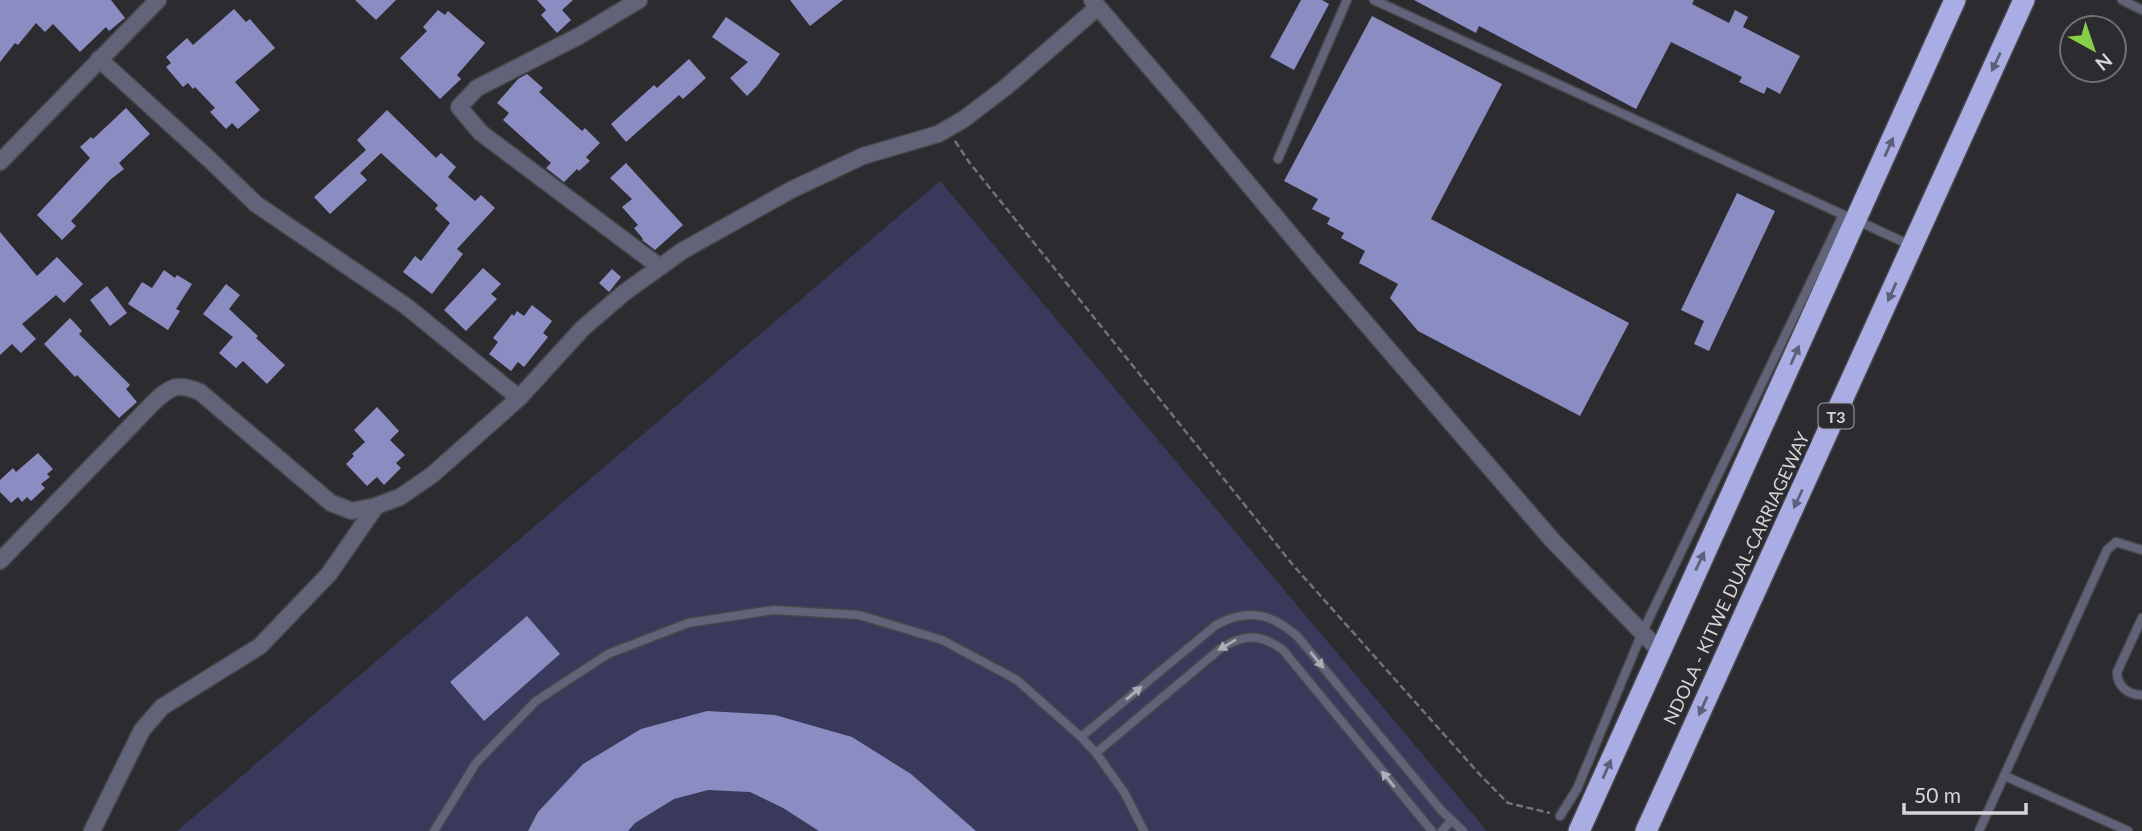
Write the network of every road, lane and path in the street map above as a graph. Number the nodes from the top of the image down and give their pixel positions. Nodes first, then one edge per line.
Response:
1 (158, 0) edge
2 (639, 0) edge
3 (1346, 0) edge
4 (1374, 0) edge
5 (1955, 0) edge
6 (2024, 0) edge
7 (2122, 0) edge
8 (1095, 3) edge
9 (2142, 10) edge
10 (99, 59) junction
11 (947, 129) junction
12 (1278, 159) dead end
13 (0, 162) edge
14 (1849, 218) junction
15 (1912, 246) junction
16 (660, 267) junction
17 (519, 398) junction
18 (376, 506) junction
19 (2142, 550) edge
20 (0, 561) edge
21 (2142, 618) edge
22 (1642, 633) junction
23 (1660, 650) junction
24 (2142, 695) edge
25 (1082, 737) junction
26 (1096, 753) junction
27 (2005, 776) junction
28 (1560, 816) joint
29 (1451, 821) junction
30 (92, 831) edge
31 (434, 831) edge
32 (1144, 831) edge
33 (1432, 831) edge
34 (1442, 831) edge
35 (1463, 831) edge
36 (1579, 831) edge
37 (1646, 831) edge
38 (1979, 831) edge
39 (2128, 831) edge

1 - 10 street
2 - 16 street
3 - 12 lane
4 - 14 lane
14 -> 5 highway
6 -> 15 highway, NDOLA - KITWE DUAL-CARRIAGEWAY / T3
7 - 9 lane
8 - 11 street
8 - 22 street
10 - 13 street
10 - 17 street
11 - 16 street
11 - 28 path
14 - 15 lane
14 - 22 lane
23 -> 14 highway
15 -> 37 highway, NDOLA - KITWE DUAL-CARRIAGEWAY / T3
16 - 17 street
17 - 18 street
18 - 20 street
18 - 30 street
19 - 27 lane
21 - 24 lane
22 - 23 street
22 - 28 lane
36 -> 23 highway
25 - 26 lane
25 -> 29 lane
25 - 31 lane
26 - 32 lane
33 -> 26 lane
27 - 38 lane
27 - 39 lane
29 - 34 lane
29 - 35 lane

